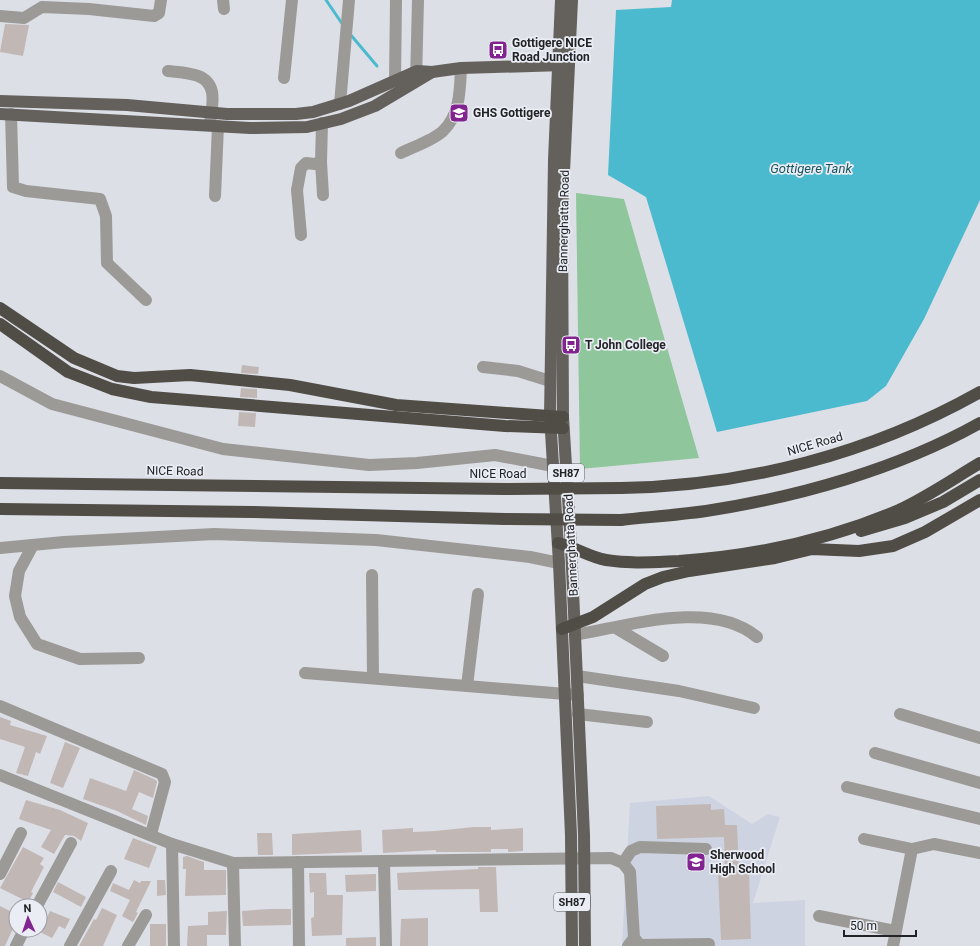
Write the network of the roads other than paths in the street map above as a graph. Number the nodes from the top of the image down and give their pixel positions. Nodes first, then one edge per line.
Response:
1 (161, 0) edge
2 (292, 0) edge
3 (349, 0) edge
4 (396, 0) edge
5 (418, 0) edge
6 (562, 0) edge
7 (572, 0) edge
8 (89, 4) edge
9 (0, 16) edge
10 (563, 65) junction
11 (461, 68) junction
12 (168, 71) dead end
13 (417, 77) junction
14 (284, 78) dead end
15 (395, 81) junction
16 (0, 101) edge
17 (340, 104) junction
18 (211, 112) junction
19 (5, 114) edge
20 (322, 123) junction
21 (214, 126) junction
22 (402, 153) dead end
23 (322, 162) junction
24 (323, 195) dead end
25 (215, 196) dead end
26 (301, 235) dead end
27 (146, 300) dead end
28 (0, 308) edge
29 (0, 324) edge
30 (483, 367) dead end
31 (0, 376) edge
32 (550, 381) junction
33 (980, 392) edge
34 (550, 422) junction
35 (563, 423) junction
36 (980, 423) edge
37 (980, 463) edge
38 (553, 466) junction
39 (980, 480) edge
40 (0, 483) edge
41 (980, 500) edge
42 (0, 509) edge
43 (832, 535) junction
44 (558, 543) junction
45 (811, 544) junction
46 (33, 545) junction
47 (572, 546) junction
48 (0, 548) edge
49 (559, 563) junction
50 (372, 575) dead end
51 (478, 594) dead end
52 (616, 628) junction
53 (562, 629) junction
54 (575, 630) junction
55 (757, 637) dead end
56 (663, 656) dead end
57 (139, 658) dead end
58 (305, 672) dead end
59 (576, 676) junction
60 (373, 678) junction
61 (467, 686) junction
62 (564, 694) junction
63 (578, 695) junction
64 (0, 706) edge
65 (754, 708) dead end
66 (578, 714) junction
67 (900, 714) dead end
68 (647, 722) dead end
69 (980, 738) edge
70 (875, 753) dead end
71 (0, 775) edge
72 (980, 783) edge
73 (847, 787) dead end
74 (980, 819) edge
75 (21, 833) dead end
76 (151, 834) junction
77 (864, 839) dead end
78 (71, 843) dead end
79 (172, 844) junction
80 (706, 848) dead end
81 (912, 849) junction
82 (980, 853) edge
83 (571, 858) junction
84 (584, 858) junction
85 (298, 862) junction
86 (384, 862) junction
87 (232, 863) junction
88 (623, 863) junction
89 (111, 871) dead end
90 (0, 874) edge
91 (41, 898) edge
92 (146, 915) dead end
93 (819, 916) dead end
94 (895, 931) junction
95 (631, 942) edge
96 (709, 944) dead end
97 (688, 945) edge
98 (70, 946) edge
99 (128, 946) edge
100 (174, 946) edge
101 (234, 946) edge
102 (300, 946) edge
103 (386, 946) edge
104 (572, 946) edge
105 (586, 946) edge
106 (893, 946) edge

1 - 8 street
2 - 14 street
3 - 17 street
4 - 15 street
5 - 13 street
6 - 10 main road, Bannerghatta Road / SH87
7 - 10 main road, Bannerghatta Road / SH87
8 - 9 street
10 - 11 main road
10 - 32 main road, Bannerghatta Road / SH87
10 - 35 main road, Bannerghatta Road / SH87
11 - 13 main road
11 - 22 street
12 - 18 street
13 - 15 main road
13 - 20 main road
15 - 17 main road
16 - 18 main road
17 - 18 main road
18 - 21 street
19 - 21 main road
19 - 27 street
20 - 21 main road
20 - 23 street
21 - 25 street
23 - 24 street
23 - 26 street
28 - 34 highway
29 - 34 highway
30 - 32 street
31 - 38 street
32 - 34 main road, Bannerghatta Road / SH87
33 - 40 highway, NICE Road, bridge
34 - 35 highway
34 - 38 main road, Bannerghatta Road / SH87
35 - 47 main road, Bannerghatta Road / SH87
36 - 42 highway, bridge
37 - 43 highway
38 - 44 main road, Bannerghatta Road / SH87
39 - 43 highway
41 - 45 highway
43 - 45 highway
44 - 47 highway
44 - 49 main road, Bannerghatta Road / SH87
45 - 47 highway
45 - 54 highway
46 - 48 street
46 - 49 street
46 - 57 street
47 - 54 main road, Bannerghatta Road / SH87
49 - 53 main road, Bannerghatta Road / SH87
50 - 60 street
51 - 61 street
52 - 54 street
52 - 55 street
52 - 56 street
53 - 54 highway
53 - 62 main road, Bannerghatta Road / SH87
54 - 59 main road, Bannerghatta Road / SH87
58 - 60 street
59 - 63 main road, Bannerghatta Road / SH87
59 - 65 street
60 - 61 street
61 - 62 street
62 - 63 street
62 - 83 main road, Bannerghatta Road / SH87
63 - 66 main road, Bannerghatta Road / SH87
64 - 76 street
66 - 68 street
66 - 84 main road, Bannerghatta Road / SH87
67 - 69 street
70 - 72 street
71 - 76 street
73 - 74 street
75 - 90 street
76 - 79 street
77 - 81 street
78 - 91 street
79 - 87 street
79 - 100 street
80 - 88 street
81 - 82 street
81 - 94 street
83 - 84 street
83 - 86 street
83 - 104 main road, Bannerghatta Road / SH87
84 - 88 street
84 - 105 main road, Bannerghatta Road / SH87
85 - 86 street
85 - 87 street
85 - 102 street
86 - 103 street
87 - 101 street
88 - 95 street
89 - 98 street
92 - 99 street
93 - 94 street
94 - 106 street
95 - 97 street
96 - 97 street

